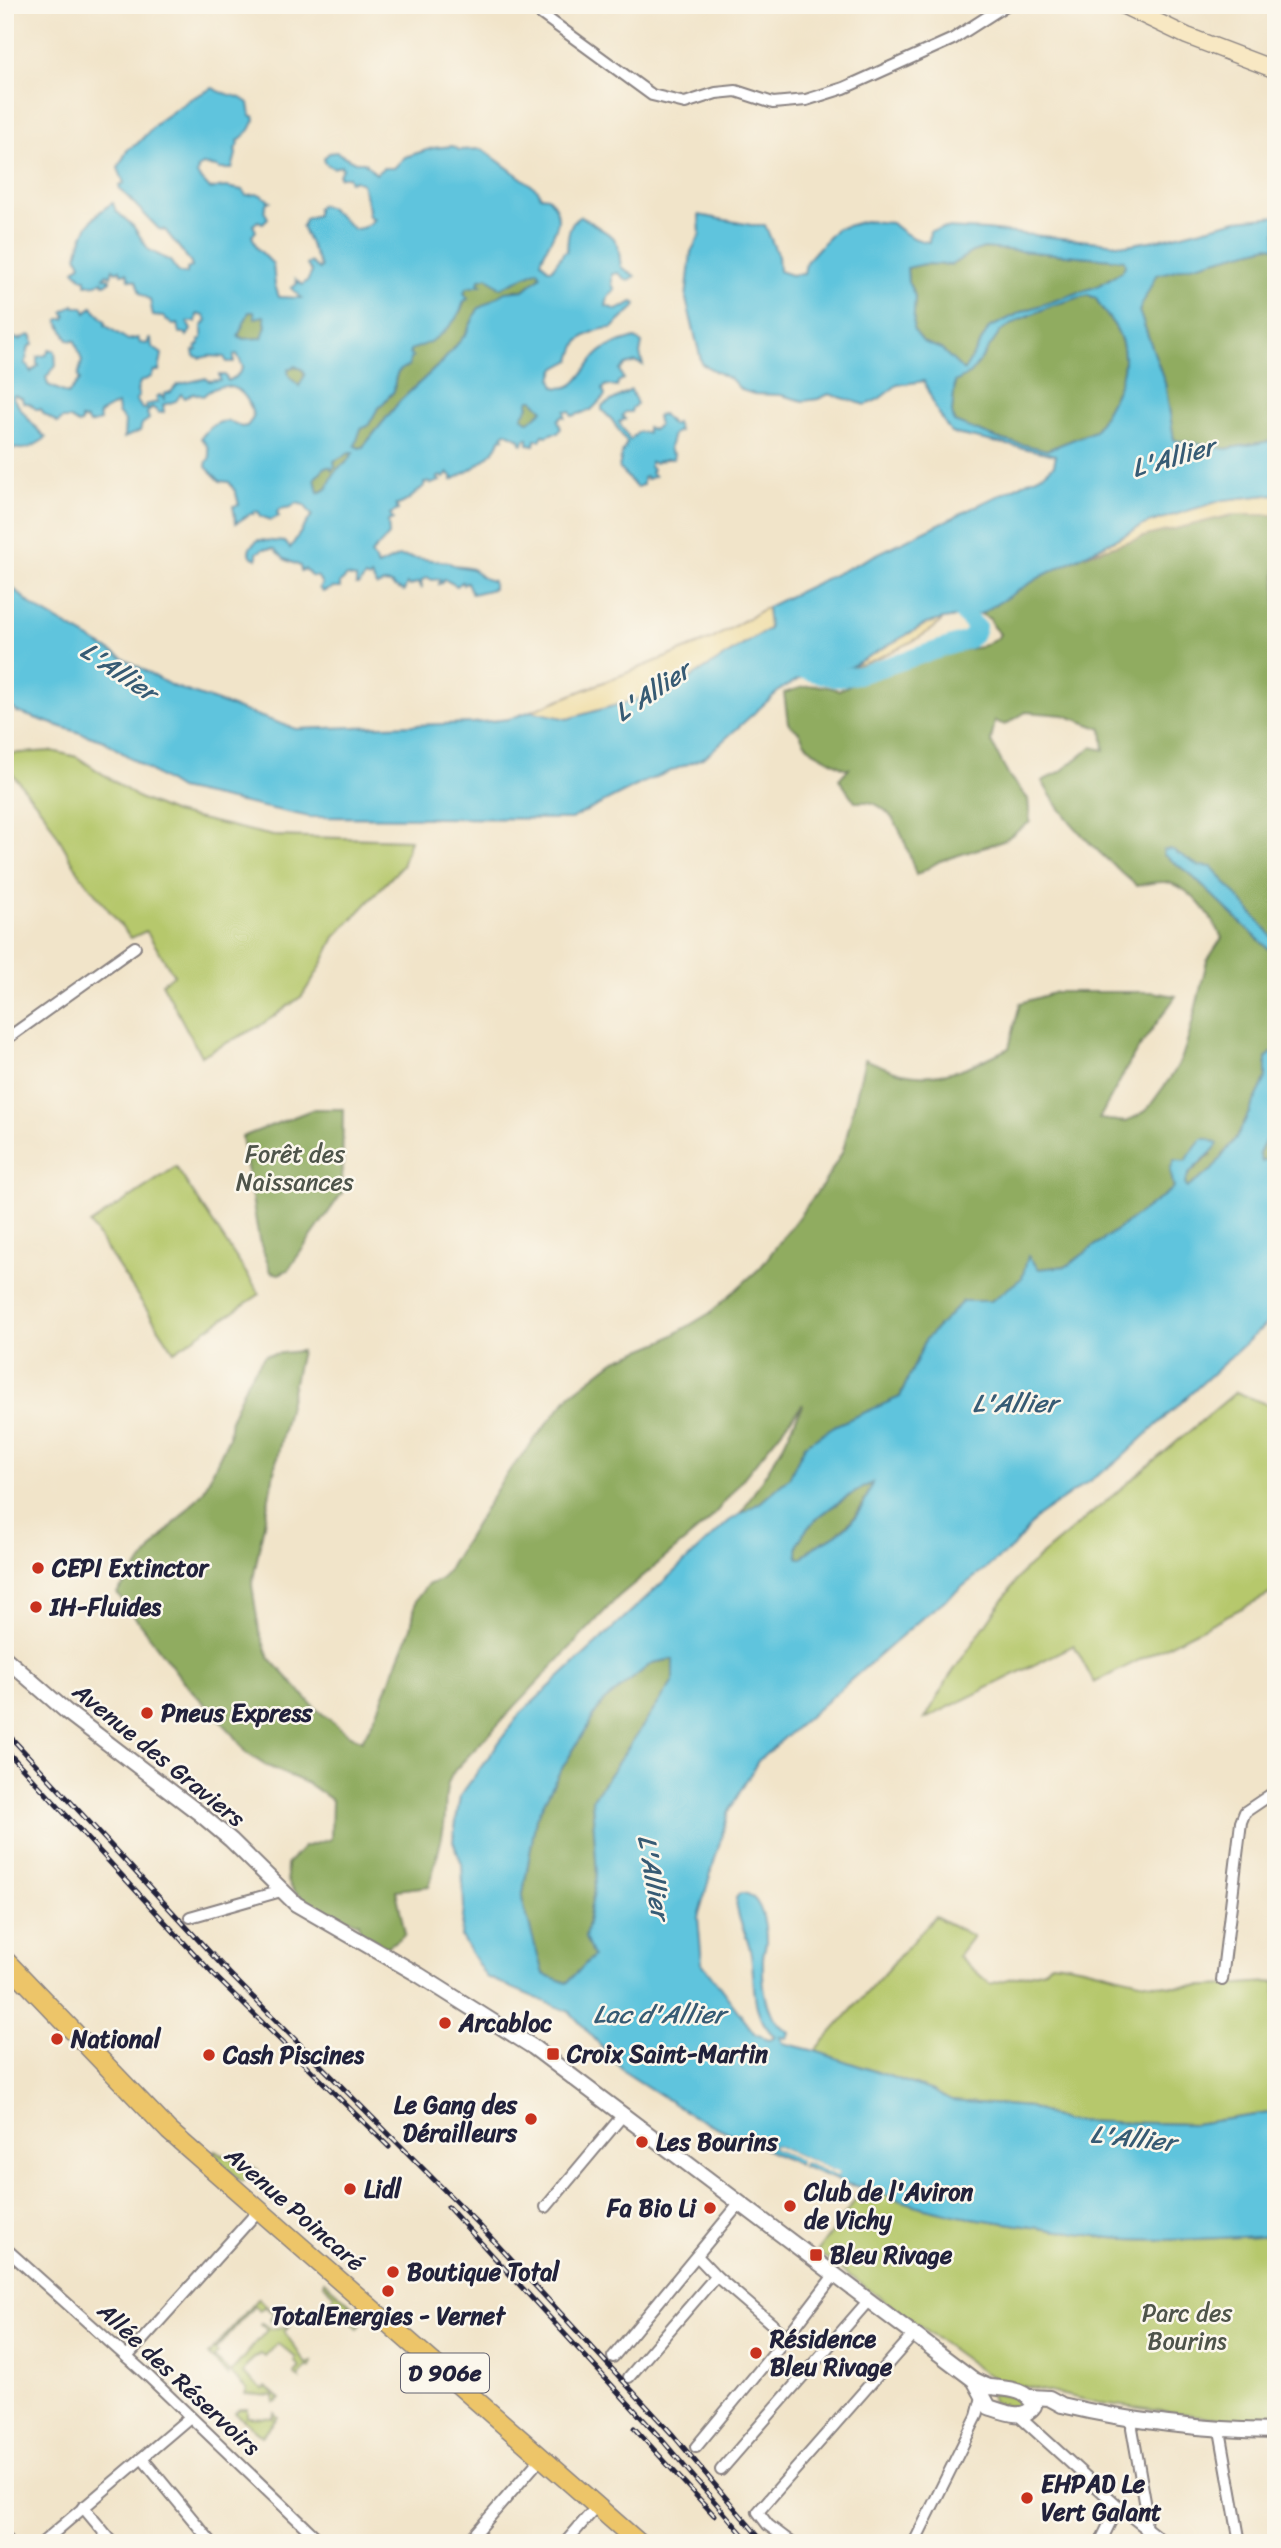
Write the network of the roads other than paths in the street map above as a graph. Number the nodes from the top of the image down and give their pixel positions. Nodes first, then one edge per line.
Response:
1 (528, 5) edge
2 (1006, 5) edge
3 (1122, 5) edge
4 (1276, 70) edge
5 (135, 947) dead end
6 (5, 1040) edge
7 (5, 1658) edge
8 (1276, 1791) edge
9 (281, 1891) junction
10 (190, 1917) dead end
11 (5, 1960) edge
12 (1222, 1980) dead end
13 (623, 2115) junction
14 (740, 2203) junction
15 (547, 2207) dead end
16 (259, 2210) junction
17 (5, 2248) edge
18 (697, 2256) junction
19 (835, 2274) junction
20 (716, 2276) junction
21 (869, 2300) junction
22 (914, 2334) junction
23 (787, 2337) junction
24 (127, 2357) junction
25 (613, 2357) dead end
26 (629, 2376) dead end
27 (984, 2393) junction
28 (1026, 2407) junction
29 (190, 2417) junction
30 (1133, 2420) junction
31 (1220, 2430) junction
32 (1276, 2431) edge
33 (696, 2447) dead end
34 (142, 2458) junction
35 (541, 2458) junction
36 (721, 2470) dead end
37 (597, 2506) junction
38 (1118, 2506) junction
39 (83, 2507) junction
40 (1145, 2529) junction
41 (5, 2537) edge
42 (310, 2537) edge
43 (637, 2540) edge
44 (10, 2543) edge
45 (42, 2543) edge
46 (113, 2543) edge
47 (212, 2543) edge
48 (322, 2543) edge
49 (467, 2543) edge
50 (565, 2543) edge
51 (792, 2543) edge
52 (915, 2543) edge
53 (1100, 2543) edge
54 (1164, 2543) edge
55 (1240, 2543) edge

1 - 2 street
3 - 4 main road
5 - 6 street
7 - 9 street, Avenue des Graviers
8 - 12 street
9 - 10 street
9 - 13 street, Avenue des Graviers
11 - 16 main road, Avenue Poincaré / D 906e
13 - 14 street, Avenue des Graviers
13 - 15 street
14 - 18 street
14 - 19 street, Avenue des Graviers
16 - 24 street
16 - 35 main road, Avenue Poincaré / D 906e
17 - 24 street, Allée des Réservoirs
18 - 20 street
18 - 25 street
19 - 21 street, Avenue des Graviers
19 - 23 street
20 - 23 street
20 - 26 street
21 - 22 street, Avenue des Graviers
21 - 36 street
22 - 27 street, Avenue des Graviers
22 - 51 street
23 - 33 street
24 - 29 street, Allée des Réservoirs
27 - 28 street
27 - 28 street
27 - 52 street
28 - 30 street
28 - 38 street
29 - 34 street
29 - 42 street, Allée des Réservoirs
30 - 31 street
30 - 40 street
31 - 32 street
31 - 55 street
34 - 39 street
34 - 47 street
35 - 37 main road, Avenue Poincaré / D 906e
35 - 49 street
37 - 43 main road, Avenue Poincaré / D 906e
37 - 50 street
38 - 40 street
38 - 53 street
39 - 45 street
39 - 46 street
40 - 54 street
41 - 44 street
42 - 48 street, Allée des Réservoirs

